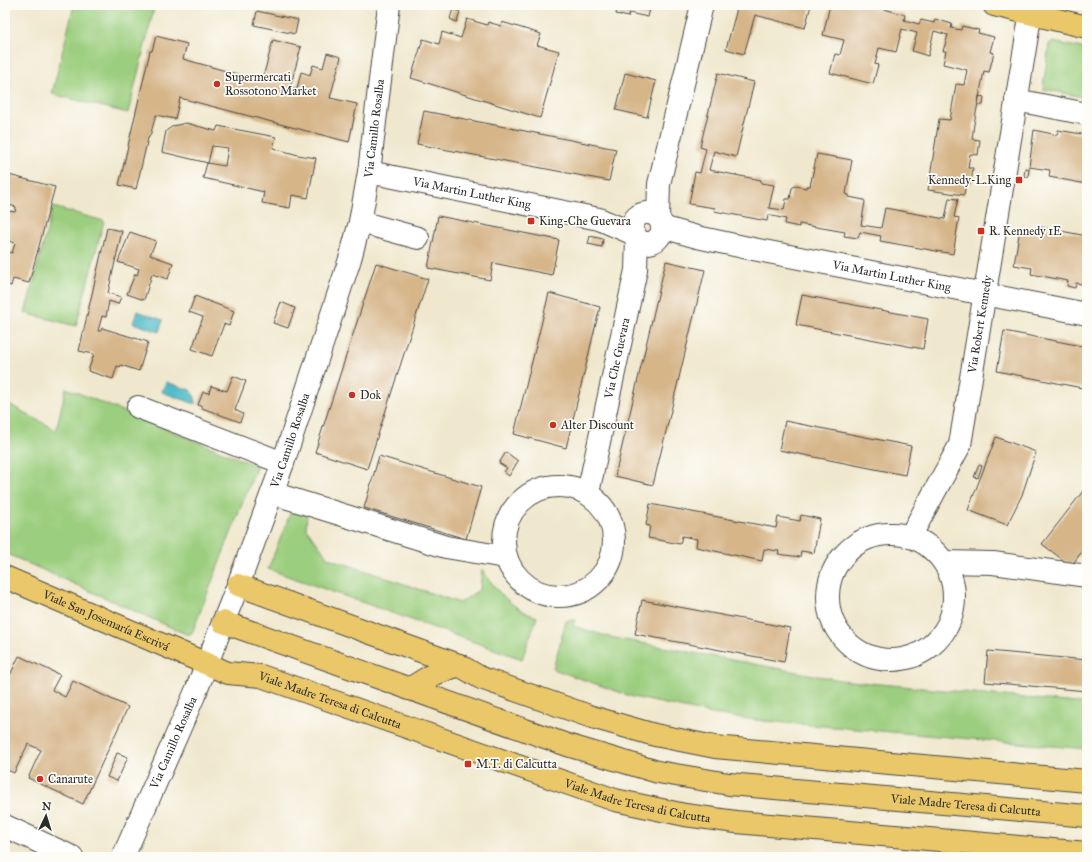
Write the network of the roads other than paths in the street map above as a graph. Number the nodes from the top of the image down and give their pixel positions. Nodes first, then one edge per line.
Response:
1 (389, 5) edge
2 (702, 5) edge
3 (994, 5) edge
4 (1031, 9) edge
5 (1087, 27) edge
6 (1016, 100) junction
7 (1087, 114) edge
8 (369, 172) junction
9 (360, 222) junction
10 (647, 229) junction
11 (418, 238) dead end
12 (986, 294) junction
13 (1087, 314) edge
14 (138, 407) dead end
15 (283, 463) junction
16 (272, 493) junction
17 (588, 494) junction
18 (910, 537) junction
19 (505, 557) junction
20 (944, 562) junction
21 (1087, 576) edge
22 (5, 577) edge
23 (238, 585) junction
24 (224, 622) junction
25 (207, 665) junction
26 (459, 665) junction
27 (409, 689) junction
28 (1087, 781) edge
29 (1087, 816) edge
30 (5, 826) edge
31 (1087, 853) edge
32 (72, 857) edge
33 (123, 857) edge

1 - 8 street, Via Camillo Rosalba
2 - 10 street, Via Che Guevara
3 - 4 main road
4 - 5 main road
4 - 6 street, Via Robert Kennedy
6 - 7 street
6 - 12 street, Via Robert Kennedy
8 - 9 street, Via Camillo Rosalba
8 - 10 street, Via Martin Luther King
9 - 11 street
9 - 15 street, Via Camillo Rosalba
10 - 12 street, Via Martin Luther King
10 - 17 street, Via Che Guevara
12 - 13 street, Via Martin Luther King
12 - 18 street, Via Robert Kennedy
14 - 15 street
15 - 16 street, Via Camillo Rosalba
16 - 19 street
16 - 23 street, Via Camillo Rosalba
17 - 19 street
17 - 19 street
18 - 20 street
18 - 20 street
20 - 21 street
22 - 25 main road, Viale San Josemaría Escrivá
23 - 24 street, Via Camillo Rosalba
23 - 26 main road
24 - 25 street, Via Camillo Rosalba
24 - 27 main road, Viale Madre Teresa di Calcutta
25 - 31 main road, Viale Madre Teresa di Calcutta
25 - 33 street, Via Camillo Rosalba
26 - 27 main road
26 - 28 main road
27 - 29 main road, Viale Madre Teresa di Calcutta
30 - 32 street

